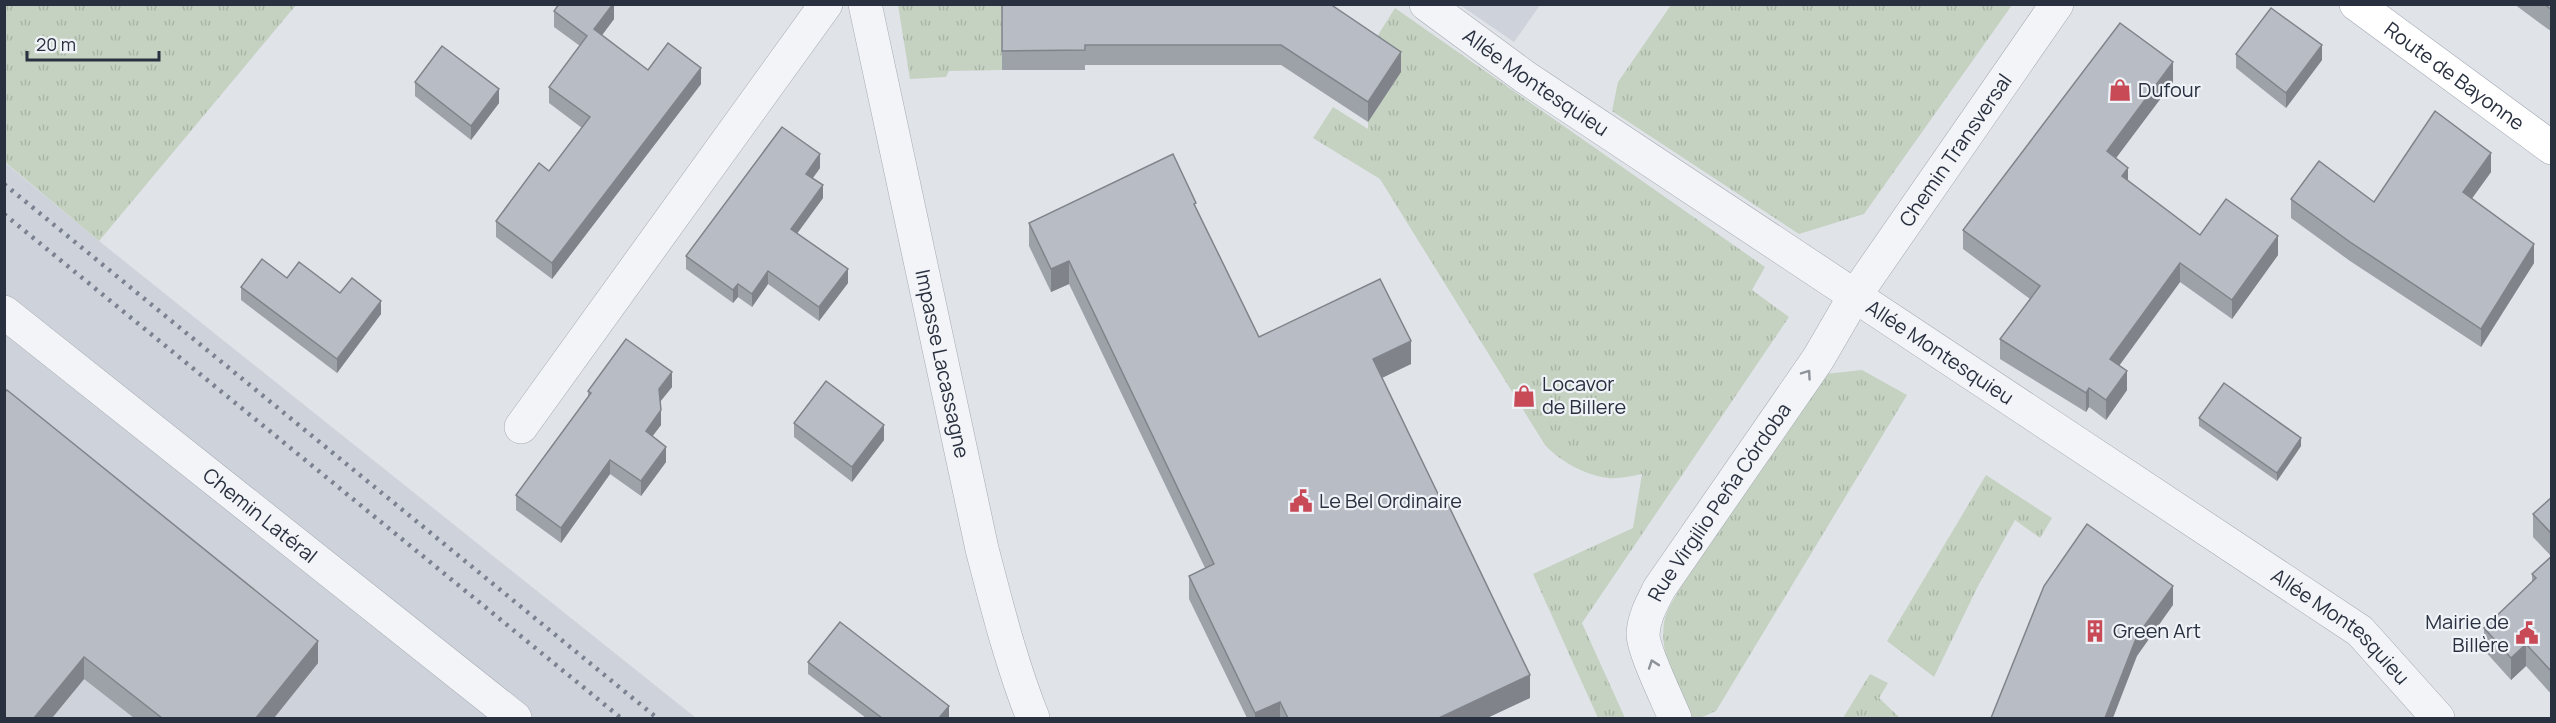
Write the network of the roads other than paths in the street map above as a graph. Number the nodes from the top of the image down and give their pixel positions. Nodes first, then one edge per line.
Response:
1 (826, 4) edge
2 (865, 4) edge
3 (1426, 4) edge
4 (2057, 4) edge
5 (2356, 4) edge
6 (2552, 148) edge
7 (1854, 297) junction
8 (4, 312) edge
9 (521, 427) dead end
10 (515, 718) edge
11 (1033, 718) edge
12 (1675, 718) edge
13 (2438, 718) edge

1 - 9 street
2 - 11 street, Impasse Lacassagne
3 - 7 street, Allée Montesquieu
4 - 7 street, Chemin Transversal
5 - 6 main road, Route de Bayonne
12 -> 7 street, Rue Virgilio Peña Córdoba
7 - 13 street, Allée Montesquieu
8 - 10 street, Chemin Latéral

